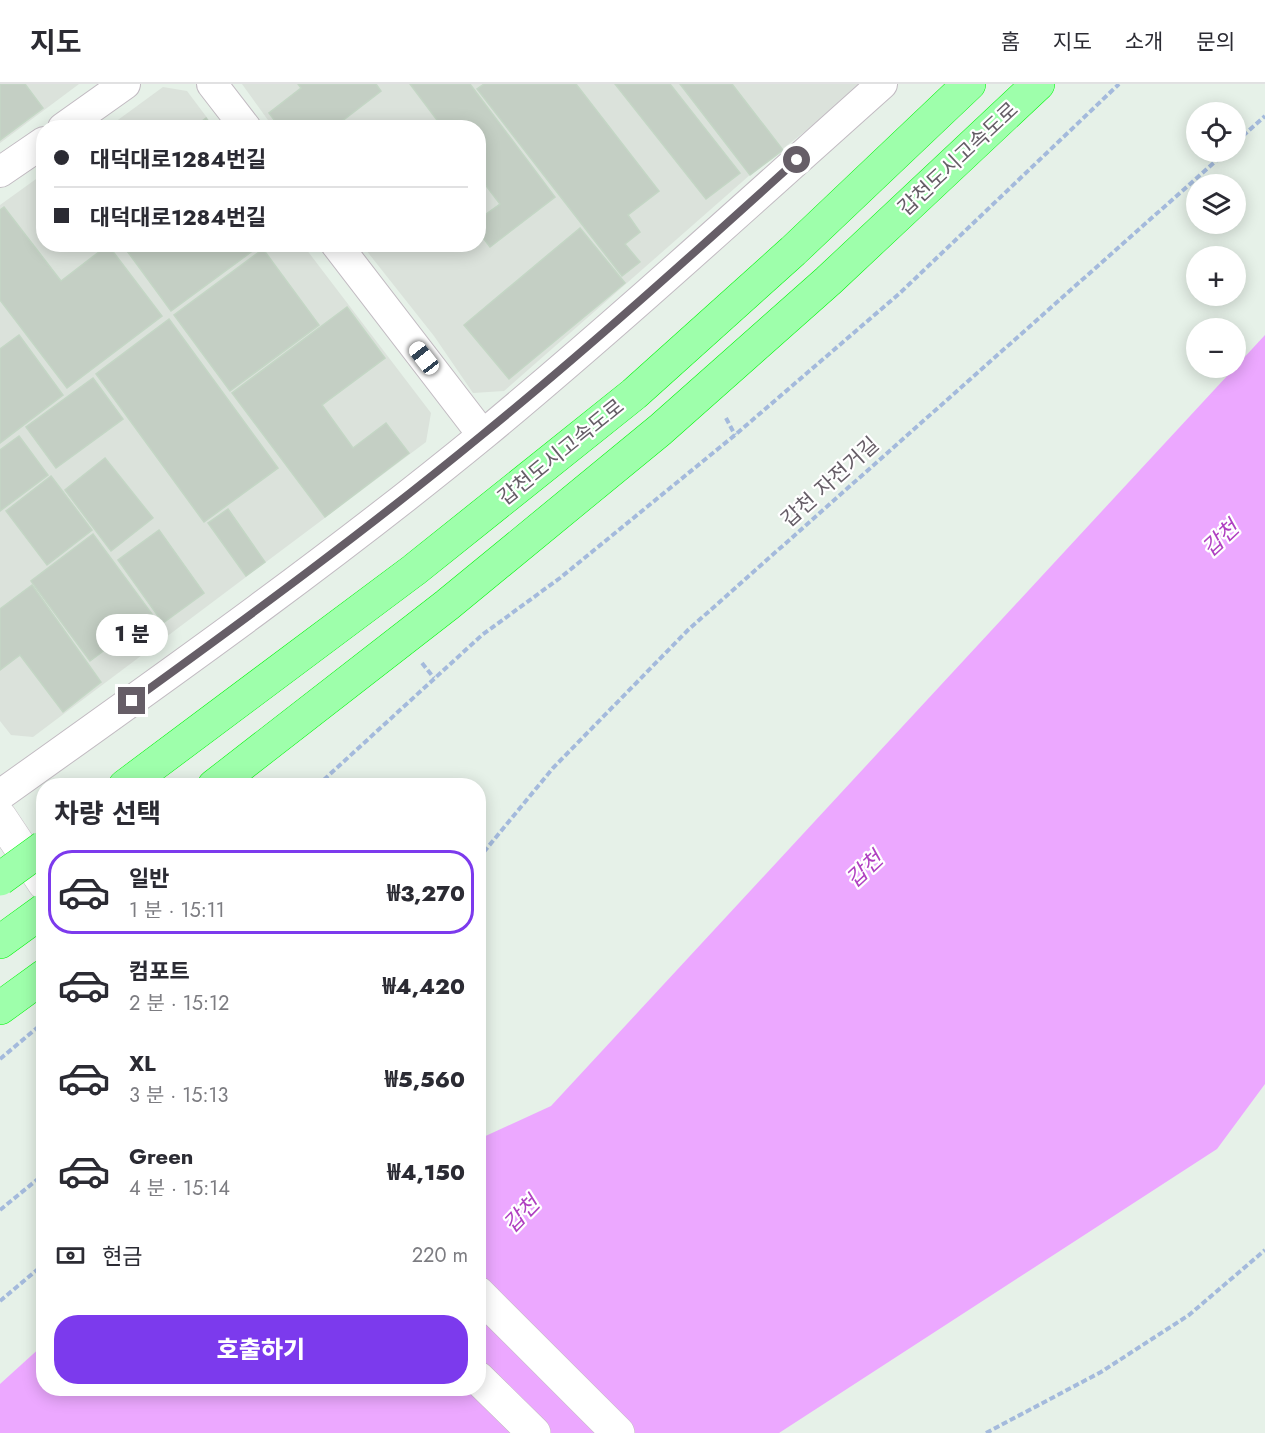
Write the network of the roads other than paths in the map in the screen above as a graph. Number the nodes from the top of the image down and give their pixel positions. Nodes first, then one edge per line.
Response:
1 (125, 84) edge
2 (212, 84) edge
3 (882, 84) edge
4 (969, 84) edge
5 (1038, 84) edge
6 (74, 120) edge
7 (240, 120) edge
8 (36, 147) edge
9 (0, 172) edge
10 (342, 252) edge
11 (483, 435) junction
12 (136, 778) edge
13 (224, 778) edge
14 (0, 795) edge
15 (0, 817) edge
16 (36, 853) edge
17 (36, 871) edge
18 (0, 879) edge
19 (36, 916) edge
20 (0, 942) edge
21 (36, 982) edge
22 (0, 1008) edge
23 (486, 1301) edge
24 (486, 1385) edge
25 (534, 1433) edge
26 (618, 1433) edge

1 - 6 street
2 - 7 street
3 - 11 street
4 - 12 highway, 갑천도시고속도로
5 - 13 highway, 갑천도시고속도로
8 - 9 street
10 - 11 street
11 - 14 street
15 - 17 street
16 - 18 highway, bridge
19 - 20 highway
21 - 22 highway
23 - 26 street
24 - 25 street

